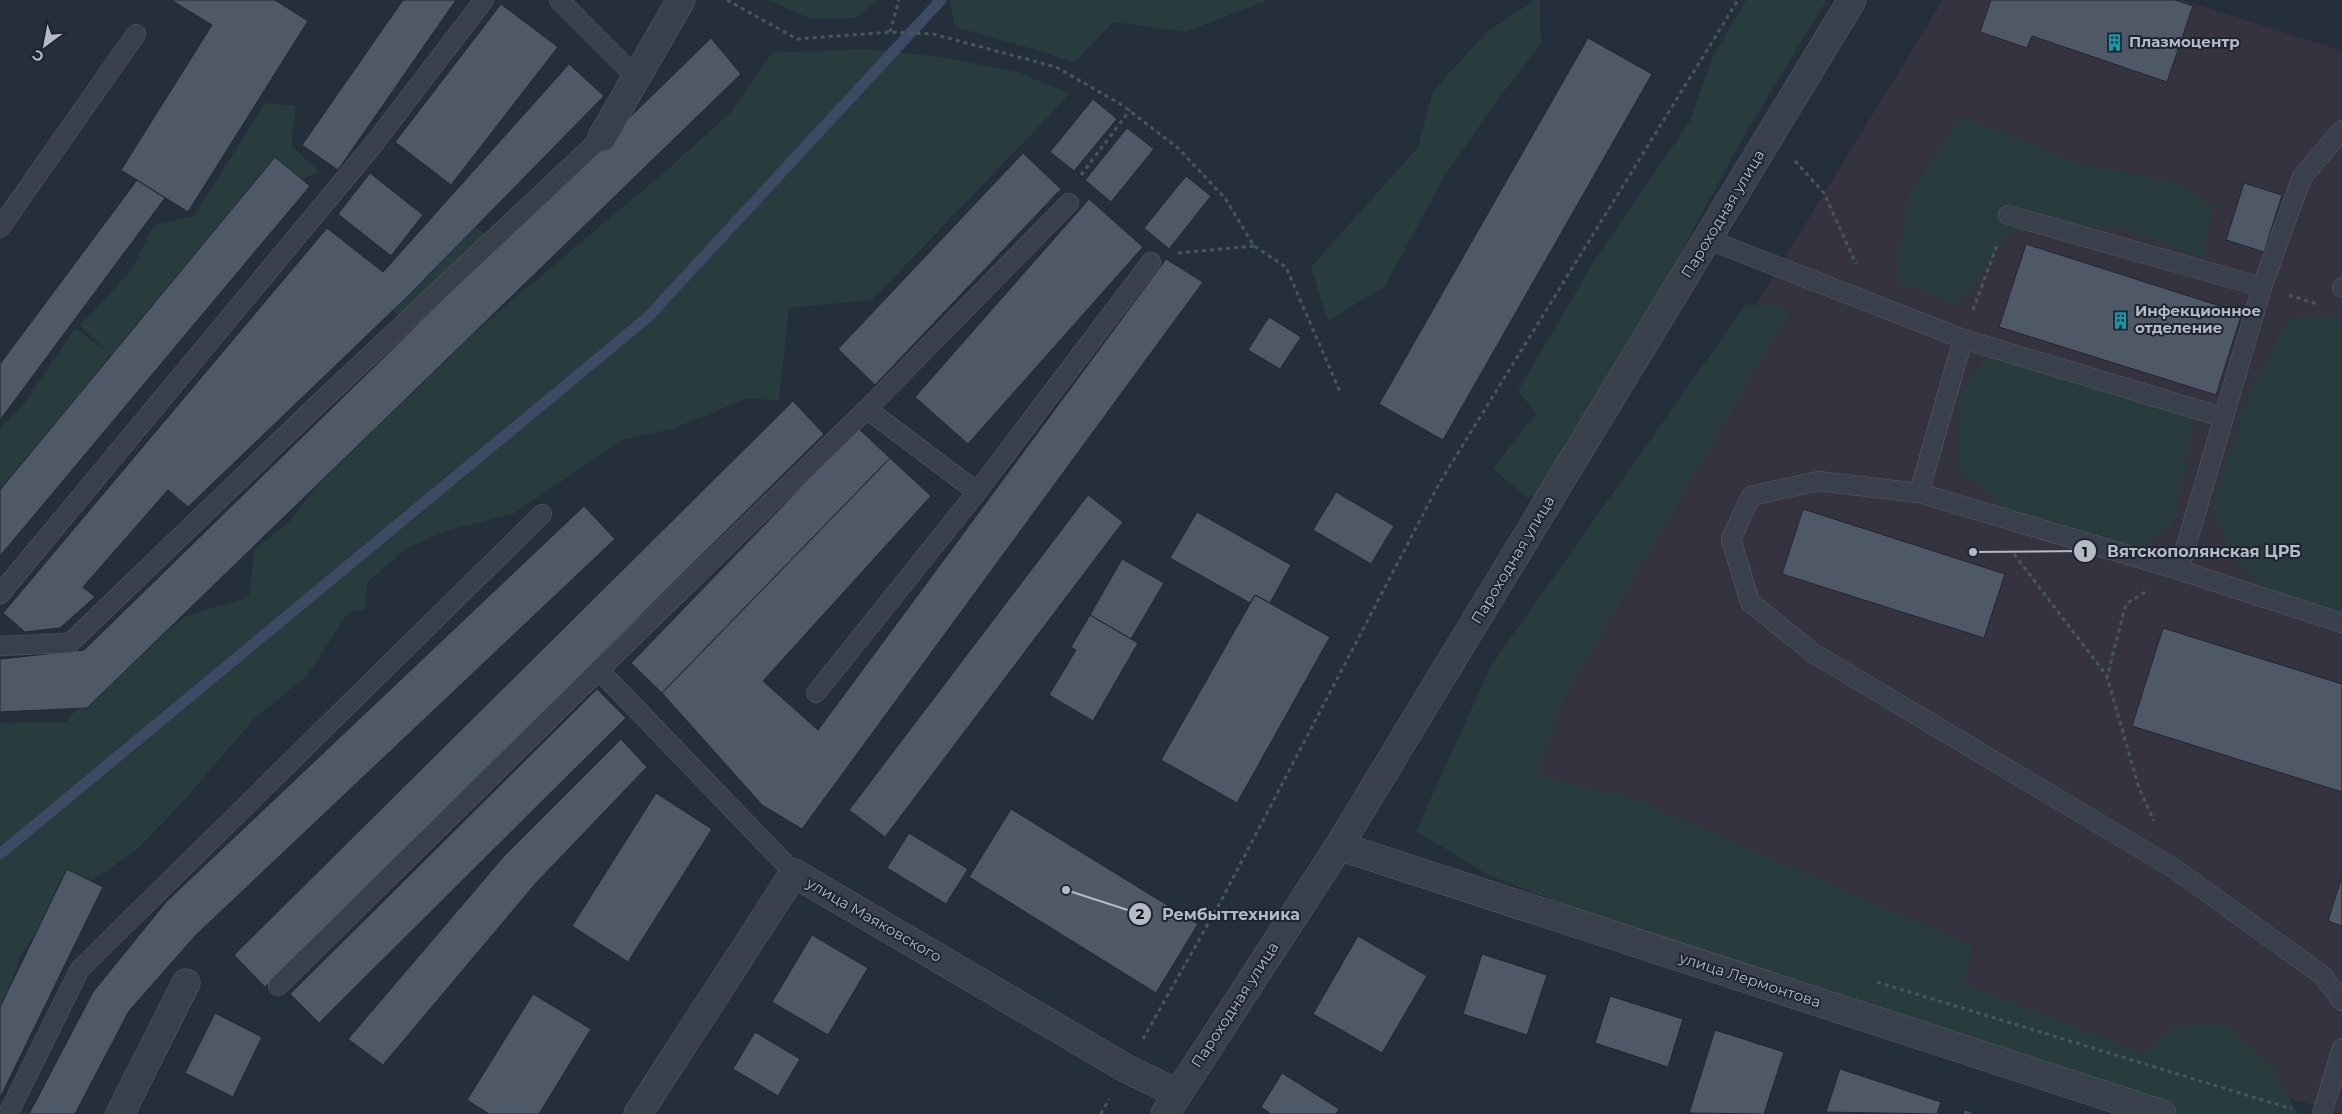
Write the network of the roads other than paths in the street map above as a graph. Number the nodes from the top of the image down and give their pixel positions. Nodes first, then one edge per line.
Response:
1 (484, 0) edge
2 (559, 0) edge
3 (681, 0) edge
4 (1852, 0) edge
5 (136, 34) dead end
6 (636, 77) junction
7 (2342, 130) edge
8 (602, 137) joint
9 (1068, 203) road end
10 (2008, 215) road end
11 (0, 228) edge
12 (1707, 239) junction
13 (1151, 262) road end
14 (2262, 287) junction
15 (1963, 339) junction
16 (867, 409) junction
17 (2222, 417) junction
18 (977, 492) junction
19 (1919, 493) junction
20 (542, 514) dead end
21 (2179, 570) junction
22 (0, 594) edge
23 (2342, 623) edge
24 (0, 646) edge
25 (599, 670) junction
26 (816, 693) dead end
27 (1339, 846) junction
28 (794, 873) junction
29 (186, 983) dead end
30 (278, 986) dead end
31 (2342, 1002) edge
32 (2342, 1048) edge
33 (1171, 1104) edge
34 (8, 1114) edge
35 (120, 1114) edge
36 (638, 1114) edge
37 (2162, 1114) edge
38 (2322, 1114) edge

1 - 22 lane
2 - 6 lane
3 - 6 street
4 - 12 street, Пароходная улица
5 - 11 lane
6 - 8 street
7 - 14 lane
8 - 24 lane
9 - 16 lane
10 - 14 lane
12 - 15 lane
12 - 27 street, Пароходная улица
13 - 18 lane
14 - 17 lane
15 - 17 lane
15 - 19 lane
16 - 18 lane
16 - 25 lane
17 - 21 lane
18 - 26 lane
19 - 21 lane
19 - 31 lane
20 - 34 lane
21 - 23 lane
25 - 28 lane
25 - 30 lane
27 - 33 street, Пароходная улица
27 - 37 street, улица Лермонтова
28 - 33 street, улица Маяковского
28 - 36 street, улица Маяковского
29 - 35 street
32 - 38 lane

